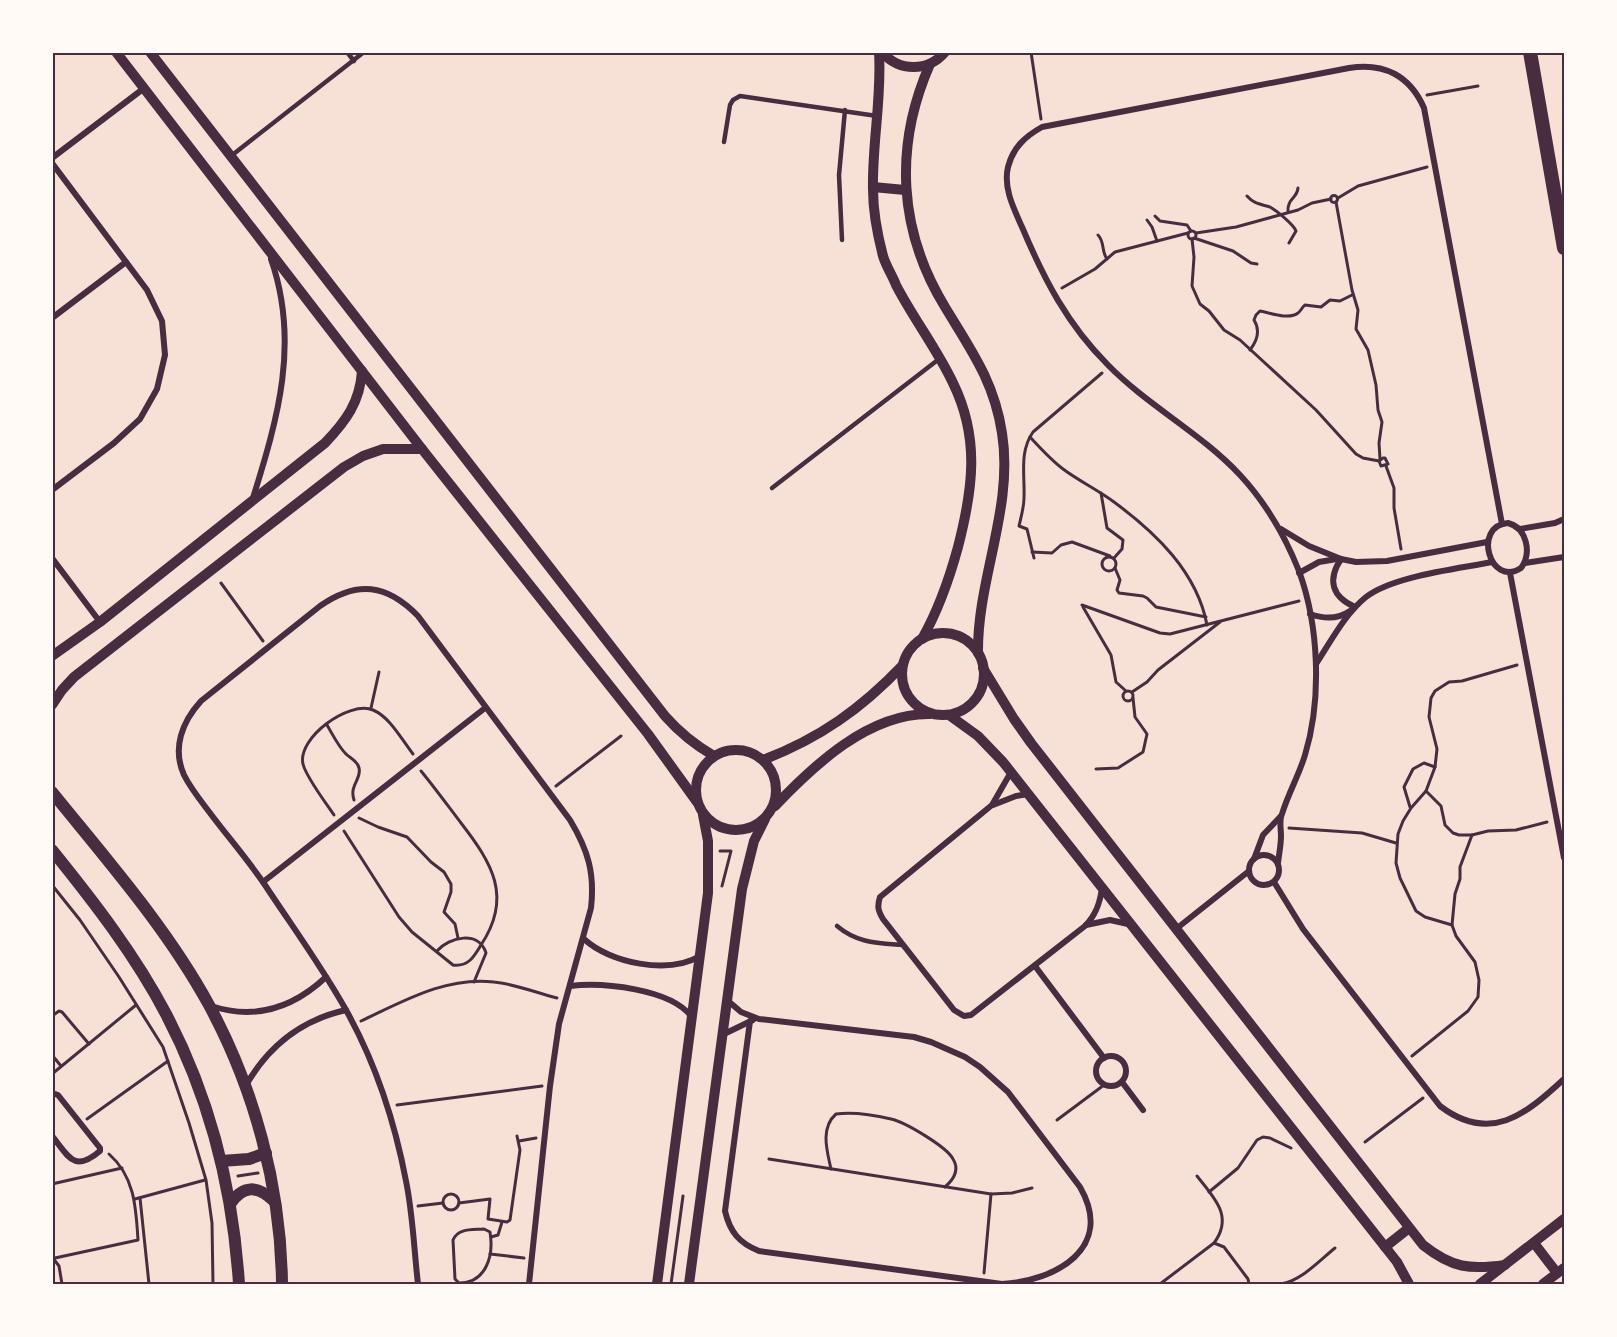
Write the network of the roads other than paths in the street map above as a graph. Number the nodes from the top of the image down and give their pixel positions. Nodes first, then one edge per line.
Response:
1 (116, 52) edge
2 (150, 52) edge
3 (347, 52) edge
4 (364, 52) edge
5 (881, 52) edge
6 (945, 52) edge
7 (1530, 52) edge
8 (354, 61) junction
9 (930, 64) junction
10 (142, 88) junction
11 (845, 110) junction
12 (877, 116) junction
13 (724, 142) dead end
14 (231, 156) junction
15 (52, 158) edge
16 (52, 163) edge
17 (873, 187) junction
18 (905, 190) junction
19 (1562, 226) edge
20 (842, 240) dead end
21 (267, 247) junction
22 (1564, 248) edge
23 (126, 262) junction
24 (52, 318) edge
25 (939, 359) junction
26 (362, 370) junction
27 (423, 449) junction
28 (772, 488) dead end
29 (52, 490) edge
30 (252, 499) junction
31 (1564, 519) edge
32 (1502, 524) junction
33 (1280, 528) junction
34 (1520, 529) junction
35 (1487, 542) junction
36 (1564, 557) edge
37 (52, 558) edge
38 (1341, 559) junction
39 (1492, 562) junction
40 (1525, 563) junction
41 (1299, 573) junction
42 (1510, 573) junction
43 (1355, 607) junction
44 (1310, 614) junction
45 (100, 622) junction
46 (922, 639) junction
47 (978, 653) junction
48 (52, 656) edge
49 (1316, 664) junction
50 (903, 665) junction
51 (984, 668) junction
52 (52, 705) edge
53 (485, 708) junction
54 (933, 714) junction
55 (949, 715) junction
56 (714, 756) junction
57 (763, 760) junction
58 (1011, 772) junction
59 (52, 792) edge
60 (1028, 794) junction
61 (697, 802) junction
62 (992, 805) junction
63 (772, 808) junction
64 (704, 815) junction
65 (1281, 816) junction
66 (765, 819) junction
67 (52, 850) edge
68 (1564, 858) edge
69 (1254, 859) junction
70 (1278, 863) junction
71 (1249, 871) junction
72 (263, 882) junction
73 (1274, 882) junction
74 (1102, 888) junction
75 (837, 926) dead end
76 (1085, 926) junction
77 (1132, 926) junction
78 (1176, 929) junction
79 (584, 939) junction
80 (902, 945) junction
81 (700, 956) junction
82 (1035, 966) junction
83 (326, 977) junction
84 (570, 986) junction
85 (727, 999) junction
86 (209, 1005) junction
87 (346, 1010) junction
88 (692, 1018) junction
89 (759, 1019) junction
90 (750, 1021) junction
91 (722, 1035) junction
92 (1104, 1058) junction
93 (1564, 1079) edge
94 (1122, 1082) junction
95 (245, 1087) junction
96 (52, 1093) edge
97 (1143, 1110) dead end
98 (52, 1136) edge
99 (266, 1153) junction
100 (221, 1161) junction
101 (274, 1201) junction
102 (230, 1204) junction
103 (1564, 1219) edge
104 (1409, 1228) junction
105 (1534, 1243) junction
106 (1385, 1247) junction
107 (1505, 1265) junction
108 (1561, 1271) edge
109 (239, 1284) edge
110 (282, 1284) edge
111 (417, 1284) edge
112 (529, 1284) edge
113 (657, 1284) edge
114 (689, 1284) edge
115 (1409, 1284) edge
116 (1480, 1284) edge
117 (1543, 1284) edge

1 - 10 street
2 - 14 street
3 - 8 lane
4 - 8 lane
5 - 9 street
5 - 12 street
6 - 9 street
7 - 19 main road
8 - 14 lane
9 - 18 street
10 - 15 street
10 - 21 street
11 - 12 lane
11 - 13 lane
11 - 20 lane
12 - 17 street
14 - 56 street
16 - 23 street
17 - 18 street
17 - 25 street
18 - 47 street
19 - 22 main road
21 - 26 street
21 - 30 street
23 - 24 street
23 - 29 street
25 - 28 lane
25 - 46 street
26 - 27 street
26 - 30 street
27 - 52 street
27 - 61 street
30 - 45 street
31 - 34 street
32 - 33 street
32 - 34 street
32 - 35 street
33 - 38 street
33 - 41 street
34 - 40 street
35 - 38 street
35 - 39 street
36 - 40 street
37 - 45 street
38 - 41 street
38 - 43 street
39 - 42 street
39 - 43 street
40 - 42 street
41 - 44 street
42 - 68 street
43 - 44 street
43 - 49 street
44 - 49 street
45 - 48 street
46 - 47 street
46 - 50 street
47 - 51 street
49 - 65 street
50 - 54 street
50 - 57 street
51 - 55 street
51 - 78 street
53 - 72 street
53 - 72 street
53 - 79 street
54 - 55 street
54 - 63 street
55 - 58 street
56 - 57 street
56 - 61 street
57 - 63 street
58 - 60 street
58 - 62 street
59 - 86 main road
60 - 62 street
60 - 74 street
61 - 64 street
62 - 80 street
63 - 66 street
64 - 66 street
64 - 81 street
65 - 69 street
65 - 70 street
66 - 85 street
67 - 100 main road
69 - 70 street
69 - 71 street
70 - 73 street
71 - 73 street
71 - 78 street
72 - 83 street
73 - 93 street
74 - 76 street
74 - 77 street
75 - 80 lane
76 - 77 street
76 - 82 street
77 - 106 street
78 - 104 street
79 - 81 street
79 - 84 street
80 - 82 street
81 - 88 street
82 - 92 street
83 - 86 street
83 - 87 street
84 - 88 street
84 - 112 street
85 - 89 street
85 - 91 street
86 - 95 main road
87 - 95 street
87 - 111 street
88 - 113 street
89 - 90 street
89 - 90 street
90 - 91 street
91 - 114 street
92 - 94 street
92 - 94 street
94 - 97 street
95 - 99 main road
96 - 98 street
99 - 100 main road
99 - 101 main road
100 - 102 main road
101 - 102 main road
101 - 110 main road
102 - 109 main road
103 - 105 street
104 - 106 street
104 - 107 street
105 - 107 street
105 - 108 street
106 - 115 street
107 - 116 street
108 - 117 street

